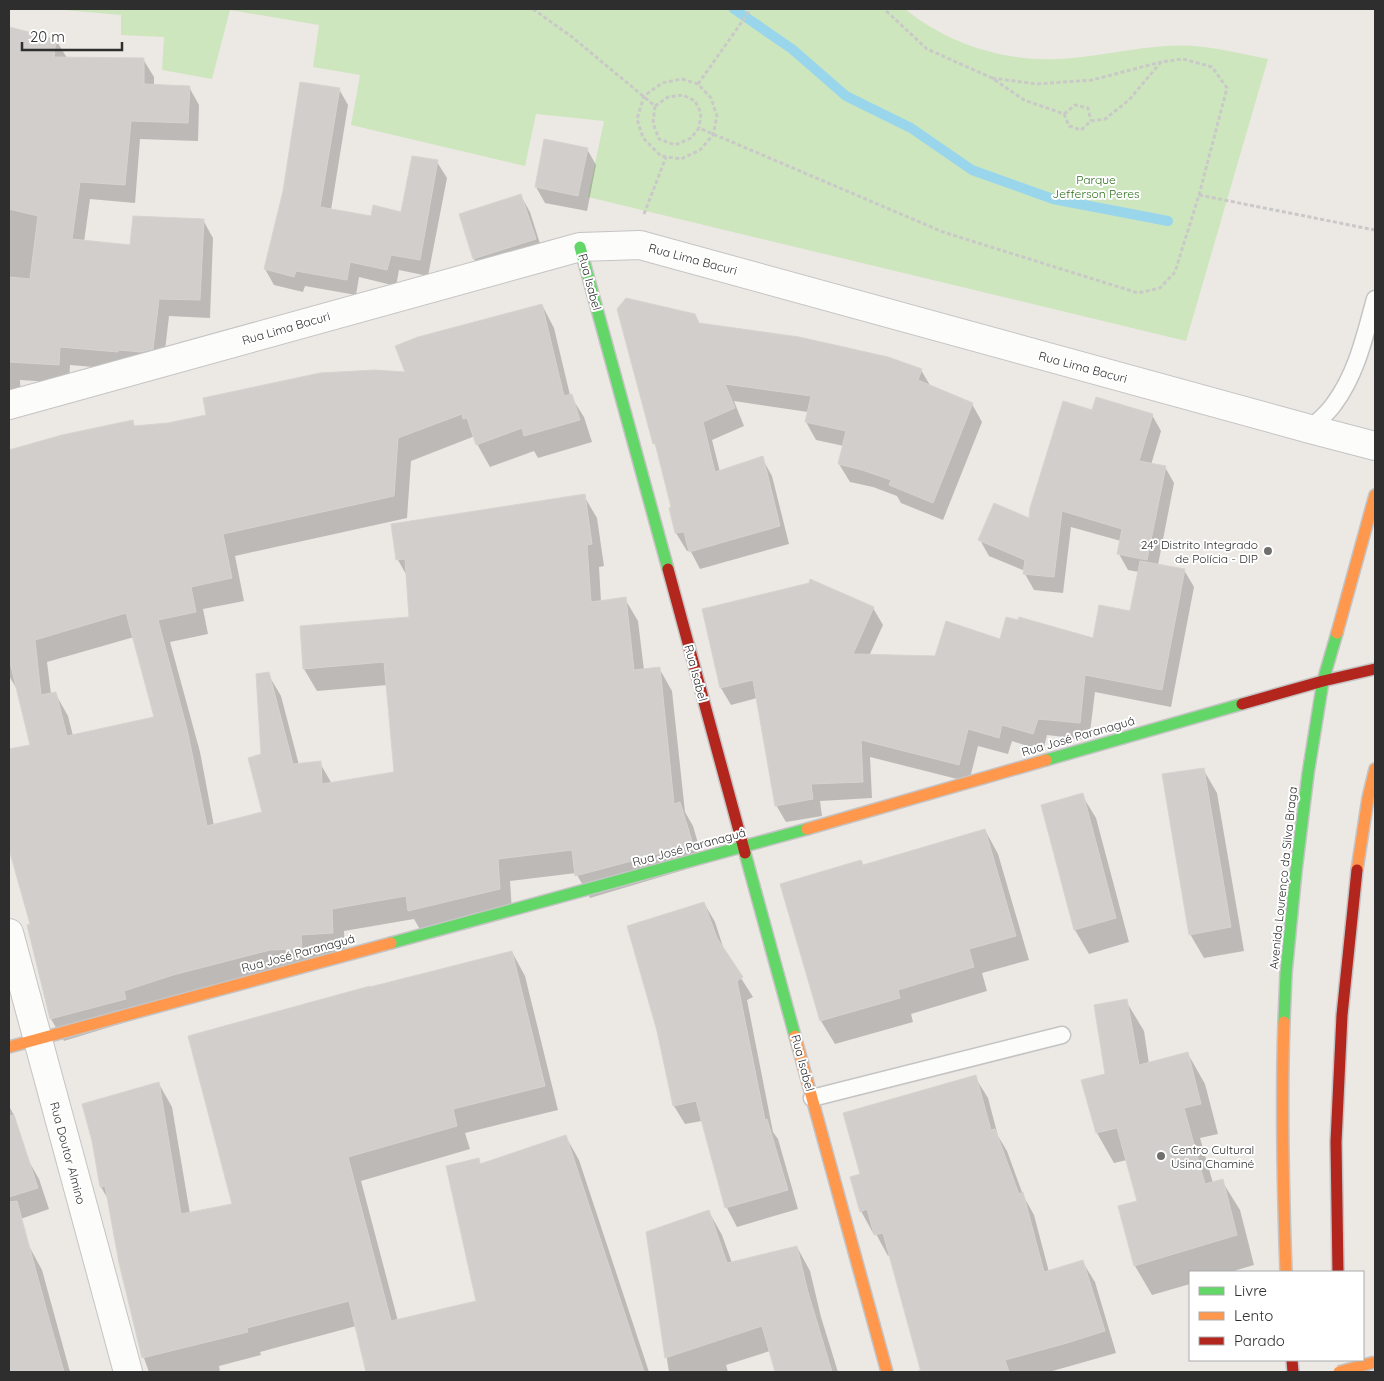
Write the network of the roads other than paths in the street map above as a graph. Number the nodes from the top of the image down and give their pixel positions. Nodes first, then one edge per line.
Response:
1 (580, 247) junction
2 (1375, 299) edge
3 (9, 405) edge
4 (1310, 429) junction
5 (1375, 446) edge
6 (1375, 495) edge
7 (1375, 669) edge
8 (1323, 681) junction
9 (1375, 769) edge
10 (743, 846) junction
11 (9, 933) edge
12 (1062, 1035) dead end
13 (37, 1039) junction
14 (9, 1047) edge
15 (812, 1098) junction
16 (1286, 1271) edge
17 (1338, 1271) edge
18 (1375, 1362) edge
19 (128, 1372) edge
20 (887, 1372) edge
21 (1339, 1372) edge

1 - 3 street, Rua Lima Bacuri
1 - 4 street, Rua Lima Bacuri
1 - 10 street, Rua Isabel
2 - 4 lane
4 - 5 street, Rua Lima Bacuri
6 - 8 street, Avenida Lourenço da Silva Braga
7 - 8 street, Rua José Paranaguá
8 - 10 street, Rua José Paranaguá
8 - 16 street, Avenida Lourenço da Silva Braga
9 - 17 street
10 - 13 street, Rua José Paranaguá
10 - 15 street, Rua Isabel
11 - 13 street, Rua Doutor Almino
12 - 15 lane, Rua Isabel
13 - 14 street, Rua José Paranaguá
13 - 19 street, Rua Doutor Almino
15 - 20 street, Rua Isabel
18 - 21 street, bridge

